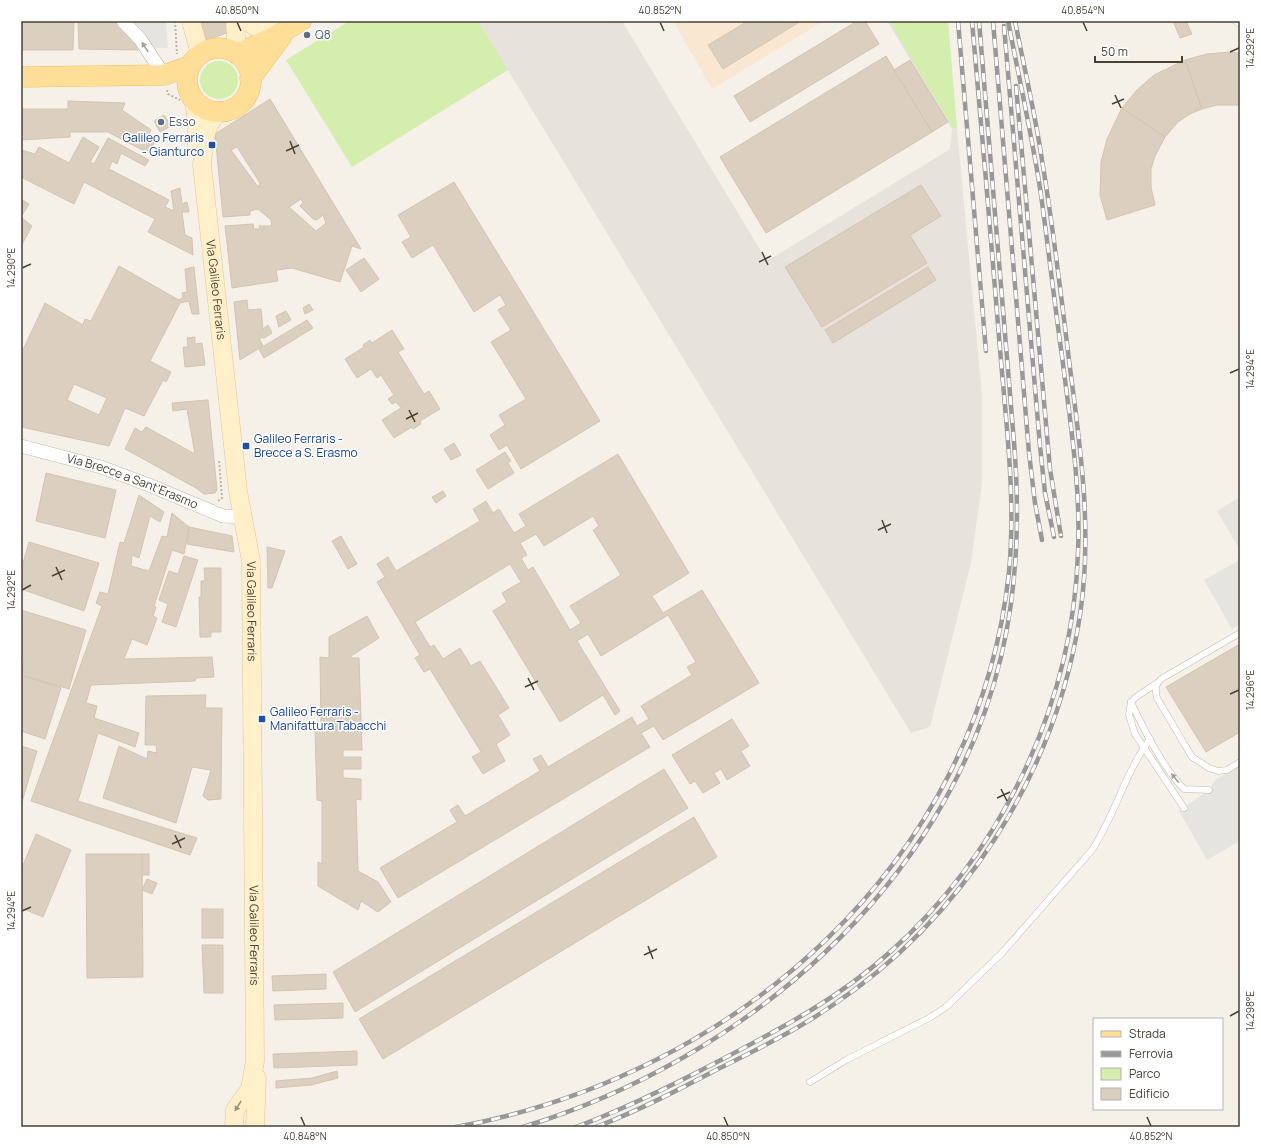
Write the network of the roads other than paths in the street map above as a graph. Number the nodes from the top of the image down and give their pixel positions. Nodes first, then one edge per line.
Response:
1 (123, 21) edge
2 (191, 21) edge
3 (235, 21) edge
4 (249, 21) edge
5 (1236, 21) edge
6 (293, 24) edge
7 (1240, 24) edge
8 (237, 54) junction
9 (188, 59) junction
10 (164, 75) junction
11 (21, 77) edge
12 (250, 78) junction
13 (191, 93) junction
14 (221, 111) junction
15 (202, 165) junction
16 (21, 446) edge
17 (243, 517) junction
18 (1240, 633) edge
19 (1157, 683) junction
20 (1131, 702) junction
21 (1150, 739) junction
22 (1144, 748) junction
23 (1240, 762) edge
24 (1209, 790) dead end
25 (1184, 808) dead end
26 (255, 1061) junction
27 (810, 1082) dead end
28 (234, 1127) edge
29 (255, 1127) edge

10 -> 1 street
2 - 9 main road
3 - 8 main road
4 - 6 main road
5 - 7 lane
6 - 8 main road
6 - 12 main road
8 - 9 main road
8 - 12 main road
9 - 10 main road
9 - 13 main road
10 - 11 main road
10 - 13 main road
12 - 14 main road
13 - 14 main road
13 - 15 main road, Via Galileo Ferraris
14 - 15 main road, Via Galileo Ferraris
15 - 17 main road, Via Galileo Ferraris
16 - 17 street, Via Brecce a Sant'Erasmo
17 - 26 main road, Via Galileo Ferraris
18 - 19 lane
19 - 20 lane
19 - 23 lane
20 - 21 lane
20 - 22 lane
21 - 22 lane
24 -> 21 lane
22 - 25 lane
22 - 27 lane
26 -> 28 main road, Via Galileo Ferraris
26 - 29 main road, Via Galileo Ferraris

